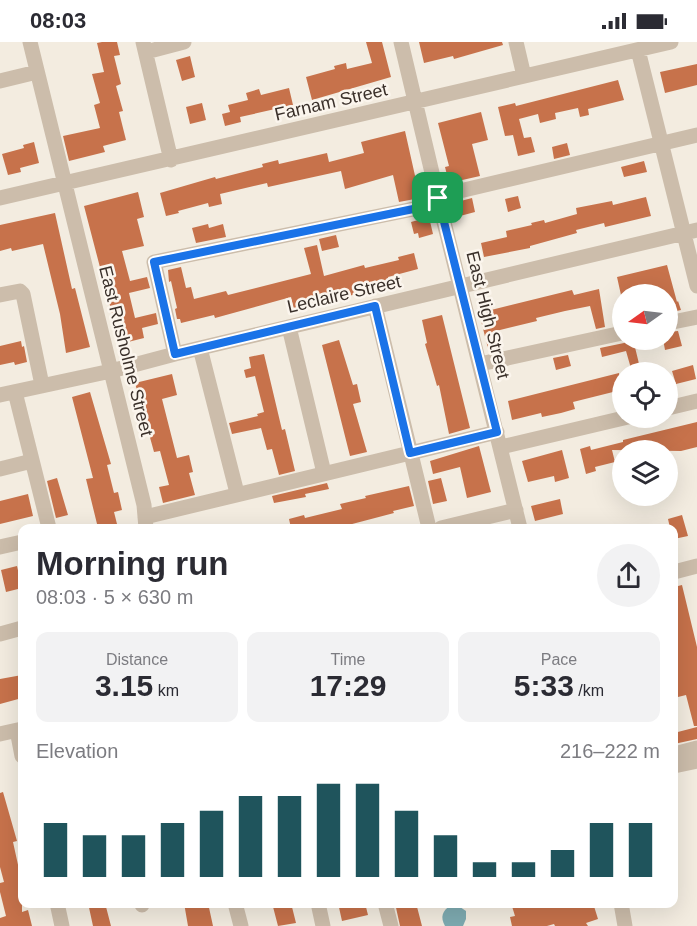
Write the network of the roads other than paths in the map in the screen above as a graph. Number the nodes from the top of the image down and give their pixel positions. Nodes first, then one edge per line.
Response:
1 (30, 42) edge
2 (184, 42) edge
3 (401, 42) edge
4 (516, 42) edge
5 (671, 42) edge
6 (144, 47) edge
7 (638, 50) junction
8 (37, 72) junction
9 (524, 76) junction
10 (0, 81) edge
11 (415, 103) junction
12 (697, 135) edge
13 (661, 143) junction
14 (171, 160) junction
15 (64, 185) junction
16 (0, 198) edge
17 (438, 198) junction
18 (690, 232) edge
19 (460, 286) junction
20 (697, 286) edge
21 (0, 295) edge
22 (375, 306) junction
23 (697, 317) edge
24 (678, 321) edge
25 (289, 327) junction
26 (612, 335) edge
27 (200, 348) junction
28 (175, 354) junction
29 (480, 364) junction
30 (111, 371) junction
31 (42, 385) junction
32 (8, 393) edge
33 (697, 401) edge
34 (678, 406) edge
35 (612, 420) edge
36 (499, 440) junction
37 (410, 453) junction
38 (32, 461) junction
39 (0, 469) edge
40 (324, 473) junction
41 (237, 493) junction
42 (516, 510) junction
43 (146, 522) edge
44 (48, 524) edge
45 (428, 524) edge
46 (458, 524) edge
47 (519, 524) edge
48 (18, 543) edge
49 (0, 547) edge
50 (697, 566) edge
51 (678, 571) edge
52 (18, 629) edge
53 (0, 634) edge
54 (18, 730) edge
55 (0, 734) edge
56 (697, 748) edge
57 (678, 753) edge
58 (697, 760) edge
59 (678, 765) edge
60 (58, 908) edge
61 (236, 908) edge
62 (319, 908) edge
63 (386, 908) edge
64 (622, 908) edge
65 (62, 926) edge
66 (241, 926) edge
67 (323, 926) edge
68 (391, 926) edge
69 (625, 926) edge

1 - 8 street, East Rusholme Street
2 - 6 street
3 - 11 street, East High Street
4 - 9 street
5 - 7 street, Farnam Street
6 - 14 street
7 - 9 street, Farnam Street
7 - 13 street
8 - 10 street
8 - 15 street, East Rusholme Street
9 - 11 street, Farnam Street
11 - 14 street, Farnam Street
11 - 17 street, East High Street
12 - 13 street
13 - 17 street
13 - 18 street
14 - 15 street, Farnam Street
15 - 16 street, Farnam Street
15 - 30 street, East Rusholme Street
17 - 19 street, East High Street
17 - 28 street
18 - 19 street, Leclaire Street
18 - 20 street
19 - 22 street, Leclaire Street
19 - 29 street, East High Street
21 - 31 street
22 - 25 street, Leclaire Street
22 - 37 street
23 - 24 street
25 - 27 street, Leclaire Street
25 - 40 street
26 - 29 street
27 - 28 street, Leclaire Street
27 - 41 street
28 - 30 street, Leclaire Street
29 - 36 street, East High Street
30 - 31 street, Leclaire Street
30 - 43 street, East Rusholme Street
31 - 32 street, Leclaire Street
32 - 38 street
33 - 34 street
35 - 36 street
36 - 37 street
36 - 42 street, East High Street
37 - 40 street
37 - 45 street
38 - 39 street
38 - 44 street
40 - 41 street
41 - 43 street
42 - 46 street
42 - 47 street, East High Street
48 - 49 street
50 - 51 street
52 - 53 street
54 - 55 street
56 - 57 street
58 - 59 street
60 - 65 street
61 - 66 street
62 - 67 street
63 - 68 street
64 - 69 street

